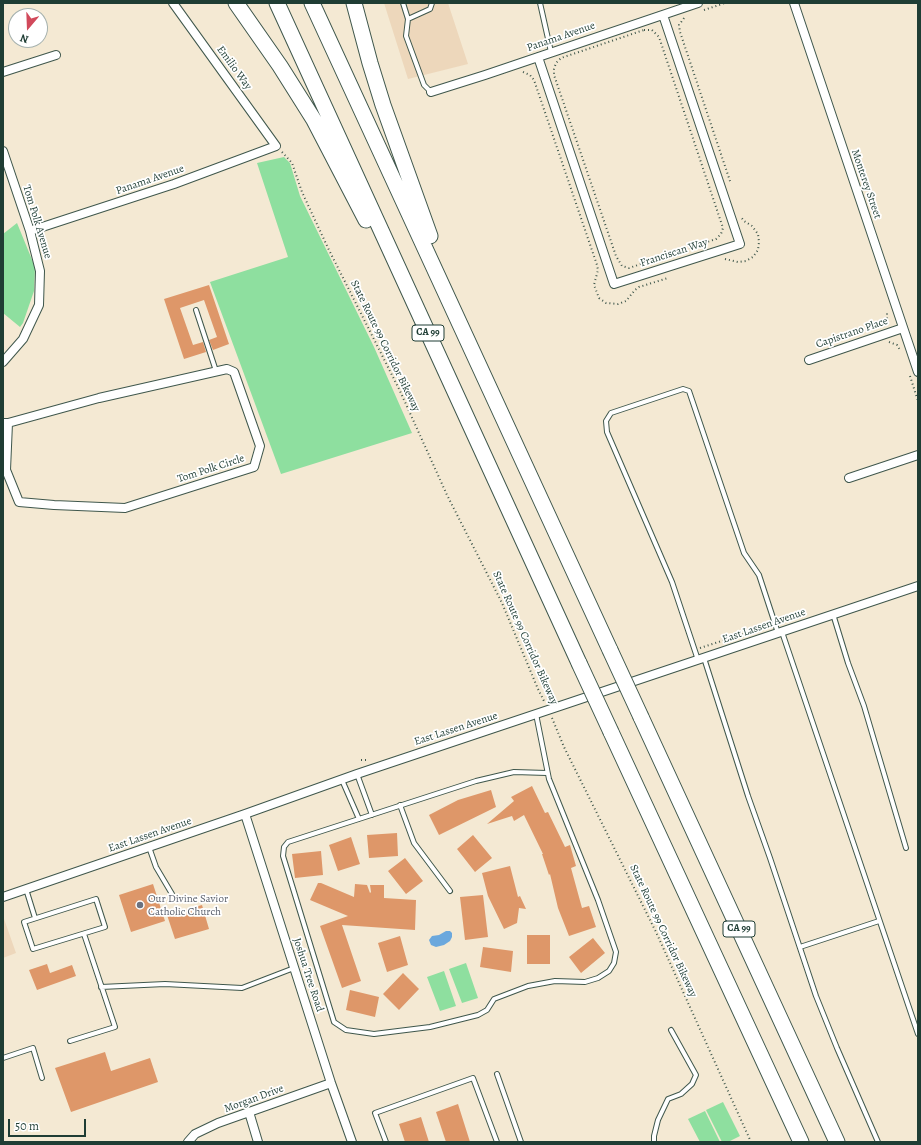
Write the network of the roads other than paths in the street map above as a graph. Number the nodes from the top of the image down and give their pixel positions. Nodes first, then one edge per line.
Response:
1 (173, 3) edge
2 (236, 3) edge
3 (277, 3) edge
4 (312, 3) edge
5 (354, 3) edge
6 (403, 3) edge
7 (432, 3) edge
8 (540, 3) edge
9 (794, 3) edge
10 (699, 7) edge
11 (663, 14) junction
12 (408, 19) junction
13 (551, 52) junction
14 (56, 55) dead end
15 (538, 57) junction
16 (3, 72) edge
17 (431, 92) joint
18 (276, 146) joint
19 (3, 151) edge
20 (30, 231) junction
21 (394, 260) junction
22 (450, 300) junction
23 (196, 310) dead end
24 (903, 328) junction
25 (809, 360) dead end
26 (3, 362) edge
27 (216, 371) junction
28 (918, 372) edge
29 (5, 423) edge
30 (918, 455) edge
31 (849, 478) dead end
32 (918, 586) edge
33 (833, 614) junction
34 (780, 632) junction
35 (701, 659) junction
36 (536, 714) junction
37 (547, 773) junction
38 (357, 774) junction
39 (342, 780) junction
40 (400, 805) junction
41 (245, 814) junction
42 (372, 815) junction
43 (359, 820) junction
44 (149, 847) junction
45 (906, 848) dead end
46 (26, 890) junction
47 (450, 891) dead end
48 (172, 894) dead end
49 (3, 897) edge
50 (35, 918) junction
51 (880, 921) junction
52 (84, 934) junction
53 (800, 947) junction
54 (294, 968) junction
55 (101, 987) junction
56 (671, 1030) dead end
57 (918, 1034) edge
58 (70, 1041) dead end
59 (3, 1058) edge
60 (497, 1074) dead end
61 (42, 1078) dead end
62 (331, 1083) junction
63 (249, 1112) junction
64 (188, 1142) edge
65 (258, 1142) edge
66 (352, 1142) edge
67 (386, 1142) edge
68 (497, 1142) edge
69 (521, 1142) edge
70 (654, 1142) edge
71 (801, 1142) edge
72 (837, 1142) edge
73 (878, 1142) edge

1 - 18 street, Emilio Way
2 - 21 highway
3 - 21 highway, CA 99
4 - 22 highway, CA 99
5 - 22 highway
6 - 12 lane
7 - 12 lane
8 - 13 lane
9 - 24 street, Monterey Street
10 - 11 street, Panama Avenue
11 - 13 street, Panama Avenue
11 - 15 street, Franciscan Way
12 - 17 lane
13 - 15 street, Panama Avenue
14 - 16 street
15 - 17 street, Panama Avenue
18 - 20 street, Panama Avenue
19 - 20 street, Tom Polk Avenue
20 - 26 street, Tom Polk Avenue
21 - 71 highway, CA 99, bridge
22 - 72 highway, CA 99, bridge
23 - 27 lane
24 - 25 street, Capistrano Place
24 - 28 street, Monterey Street
27 - 29 street, Tom Polk Circle
27 - 29 street, Tom Polk Circle
30 - 31 street
32 - 33 street, East Lassen Avenue
33 - 34 street, East Lassen Avenue
33 - 45 lane
34 - 35 street, East Lassen Avenue
34 - 35 lane
34 - 51 lane
35 - 36 street, East Lassen Avenue
35 - 53 lane
36 - 37 lane
36 - 38 street, East Lassen Avenue
37 - 40 lane
37 - 43 lane
38 - 39 street, East Lassen Avenue
38 - 42 lane
39 - 41 street, East Lassen Avenue
39 - 43 lane
40 - 42 lane
40 - 47 lane
41 - 44 street, East Lassen Avenue
41 - 54 street, Joshua Tree Road
42 - 43 lane
44 - 46 street, East Lassen Avenue
44 - 48 lane
46 - 49 street, East Lassen Avenue
46 - 50 lane
50 - 52 lane
50 - 52 lane
51 - 53 lane
51 - 57 lane
52 - 55 lane
53 - 73 lane
54 - 55 lane
54 - 62 street, Joshua Tree Road
55 - 58 lane
56 - 70 lane
59 - 61 lane
60 - 69 lane
62 - 63 street, Morgan Drive
62 - 66 street, Joshua Tree Road
63 - 64 street, Morgan Drive
63 - 65 street
67 - 68 lane

